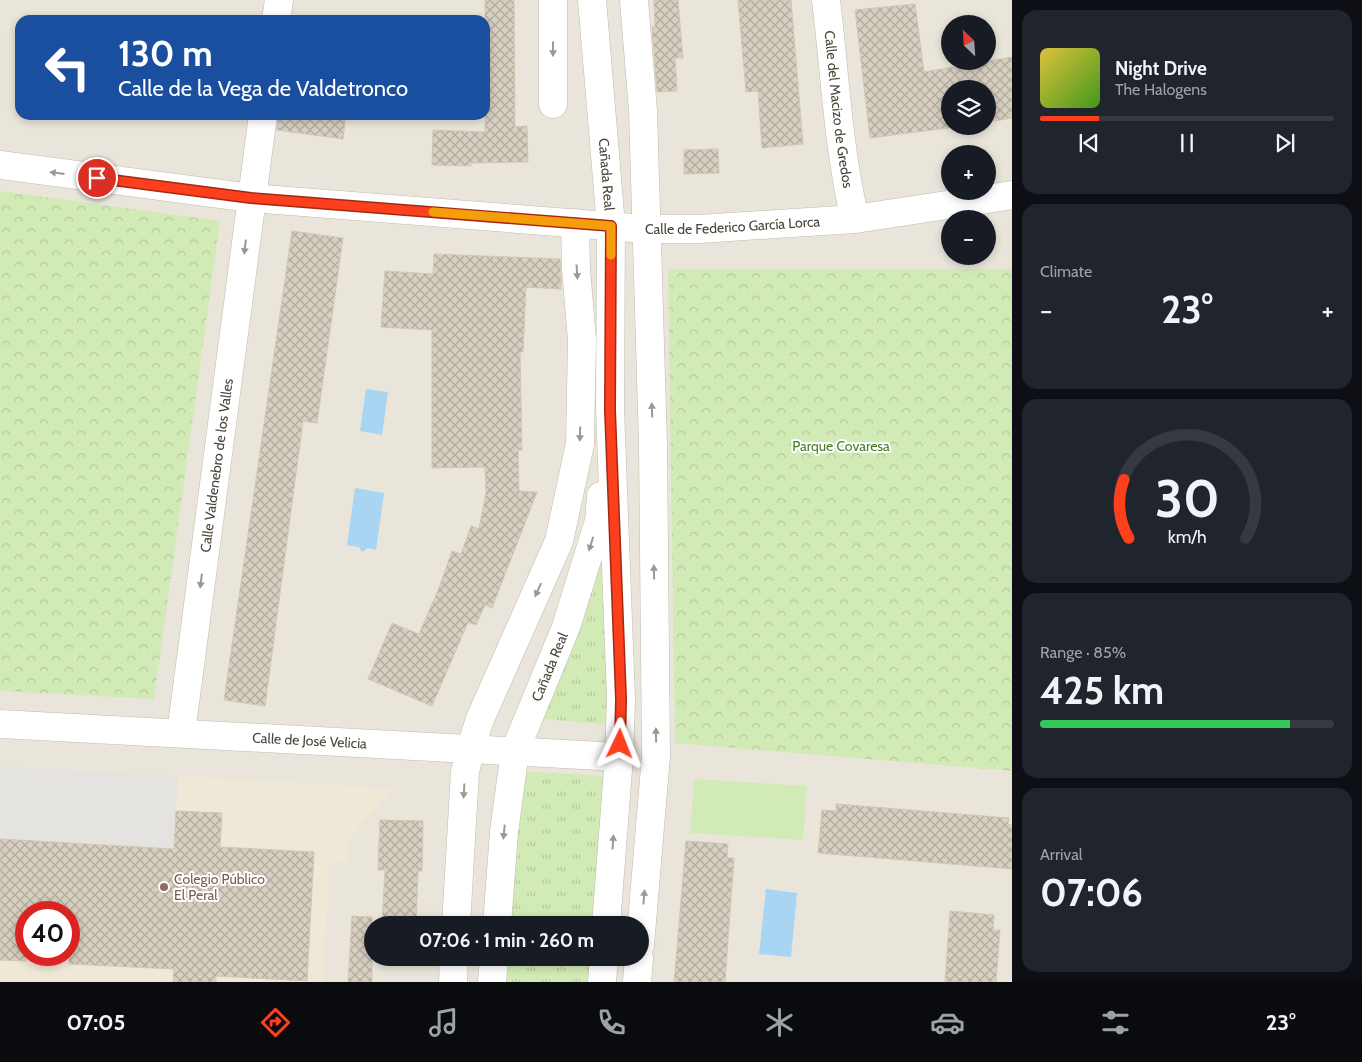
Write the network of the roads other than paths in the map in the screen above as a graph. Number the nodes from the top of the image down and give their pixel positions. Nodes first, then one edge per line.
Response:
1 (279, 0) edge
2 (553, 0) edge
3 (592, 0) edge
4 (634, 0) edge
5 (826, 0) edge
6 (277, 15) edge
7 (553, 104) dead end
8 (262, 120) edge
9 (0, 166) edge
10 (1012, 195) edge
11 (251, 198) junction
12 (856, 219) junction
13 (575, 223) junction
14 (611, 226) junction
15 (646, 229) junction
16 (610, 410) junction
17 (0, 724) edge
18 (181, 733) junction
19 (470, 750) junction
20 (515, 751) junction
21 (619, 757) junction
22 (457, 916) edge
23 (498, 916) edge
24 (607, 916) edge
25 (642, 916) edge
26 (454, 966) edge
27 (493, 966) edge
28 (603, 966) edge
29 (638, 966) edge
30 (453, 982) edge
31 (492, 982) edge
32 (602, 982) edge
33 (637, 982) edge

1 - 6 street
2 -> 7 street
3 - 14 street, Cañada Real
4 - 15 street
5 - 12 street, Calle del Macizo de Gredos
8 - 11 street, Calle Valdenebro de los Valles
11 -> 9 street, Calle de Federico García Lorca
10 - 12 street, Calle de Federico García Lorca
11 - 13 street, Calle de Federico García Lorca
11 -> 18 street, Calle Valdenebro de los Valles
12 - 15 street, Calle de Federico García Lorca
13 - 14 street, Calle de Federico García Lorca
13 -> 19 street
14 - 15 street, Calle de Federico García Lorca
14 - 16 street, Cañada Real
25 -> 15 street
16 -> 20 street, Cañada Real
16 - 21 street, Cañada Real
17 - 18 street, Calle de José Velicia
18 - 19 street, Calle de José Velicia
19 - 20 street, Calle de José Velicia
19 -> 22 street
20 - 21 street, Calle de José Velicia
20 -> 23 street, Cañada Real
24 -> 21 street, Cañada Real
26 - 30 street
27 - 31 street
28 - 32 street
29 - 33 street

